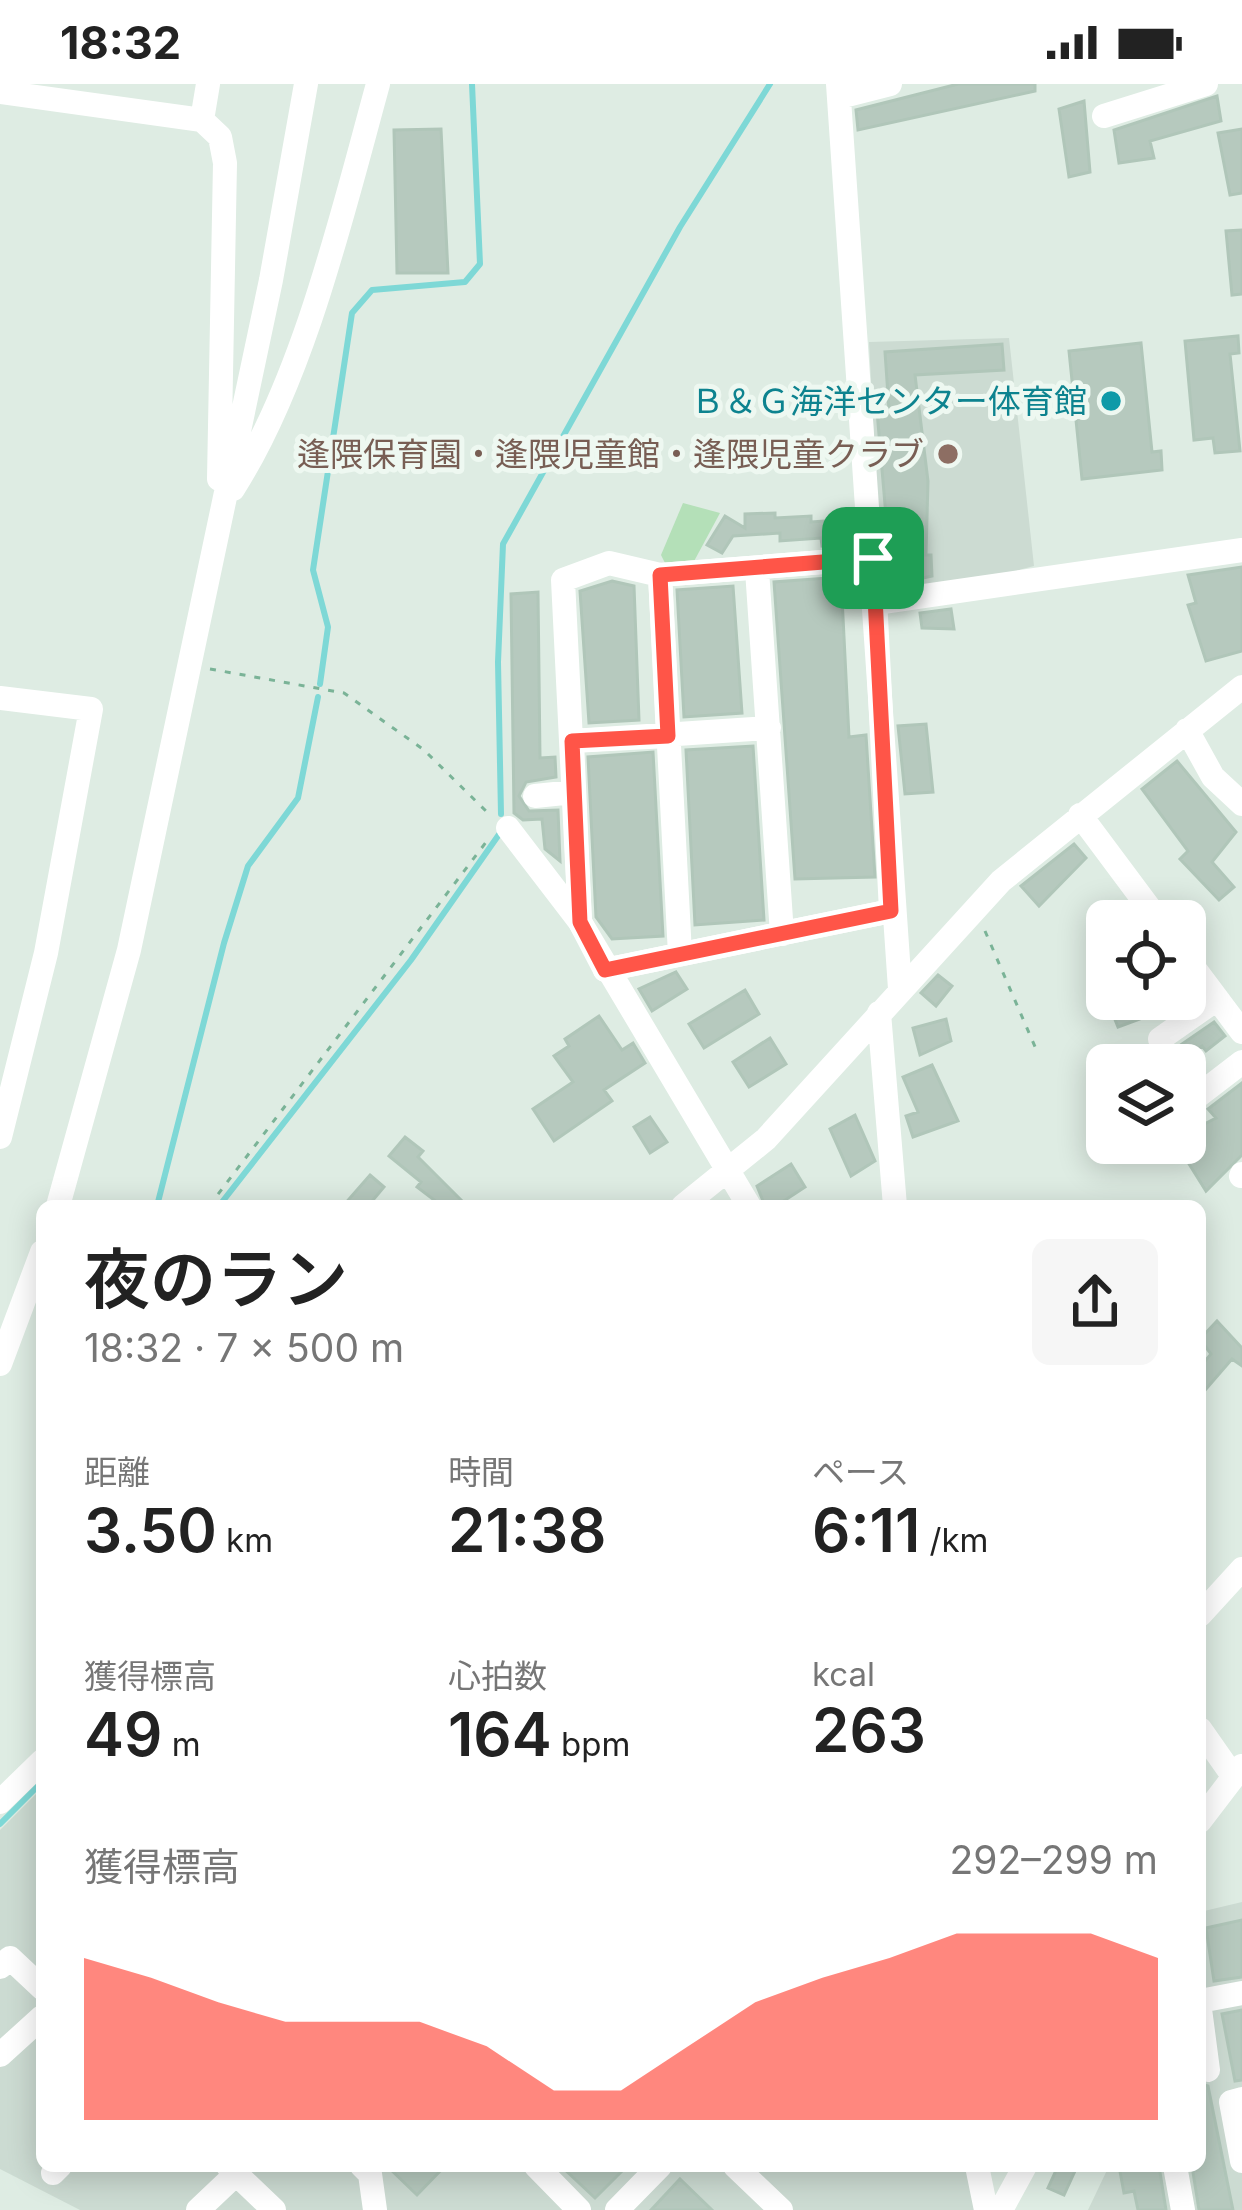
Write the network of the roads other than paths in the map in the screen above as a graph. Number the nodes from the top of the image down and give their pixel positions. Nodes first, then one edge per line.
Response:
1 (208, 84) edge
2 (306, 84) edge
3 (378, 84) edge
4 (890, 84) edge
5 (1206, 84) edge
6 (839, 91) edge
7 (0, 92) edge
8 (1104, 116) dead end
9 (202, 120) junction
10 (219, 511) junction
11 (1242, 550) edge
12 (873, 558) junction
13 (757, 570) junction
14 (660, 575) junction
15 (876, 603) junction
16 (1239, 695) edge
17 (0, 698) edge
18 (769, 728) junction
19 (1187, 730) junction
20 (668, 736) junction
21 (572, 741) junction
22 (574, 792) junction
23 (535, 796) dead end
24 (1242, 804) edge
25 (1080, 815) junction
26 (503, 826) road end
27 (1143, 900) edge
28 (891, 911) junction
29 (580, 922) junction
30 (782, 934) junction
31 (680, 954) junction
32 (605, 970) junction
33 (1206, 984) edge
34 (900, 989) junction
35 (1217, 999) junction
36 (878, 1013) junction
37 (1242, 1032) edge
38 (1160, 1039) dead end
39 (1242, 1062) edge
40 (1206, 1092) edge
41 (0, 1137) edge
42 (728, 1174) junction
43 (60, 1200) edge
44 (691, 1200) edge
45 (745, 1200) edge
46 (894, 1200) edge
47 (36, 1268) edge
48 (0, 1364) edge
49 (1242, 1570) edge
50 (1206, 1609) edge
51 (1206, 1736) edge
52 (36, 1767) edge
53 (1237, 1771) edge
54 (0, 1802) edge
55 (1206, 1813) edge
56 (0, 1967) edge
57 (36, 1982) edge
58 (1242, 1993) edge
59 (1206, 2003) edge
60 (36, 2022) edge
61 (0, 2055) edge
62 (1206, 2072) edge
63 (1236, 2100) edge
64 (1242, 2162) edge
65 (230, 2172) edge
66 (234, 2172) edge
67 (368, 2172) edge
68 (542, 2172) edge
69 (654, 2172) edge
70 (741, 2172) edge
71 (978, 2172) edge
72 (1022, 2172) edge
73 (1176, 2172) edge
74 (198, 2210) edge
75 (274, 2210) edge
76 (375, 2210) edge
77 (579, 2210) edge
78 (617, 2210) edge
79 (781, 2210) edge
80 (986, 2210) edge
81 (1001, 2210) edge
82 (1183, 2210) edge

1 - 9 street
2 - 10 street
3 - 10 street
4 - 6 street
5 - 8 street
6 - 12 street
7 - 9 street
9 - 10 street
10 - 43 street
11 - 15 street
12 - 13 street
12 - 15 street
13 - 14 street
13 - 18 street
14 - 20 street
14 - 21 street
15 - 28 street
16 - 19 street
17 - 41 street
18 - 20 street
18 - 30 street
19 - 24 street
19 - 25 street
20 - 21 street
20 - 31 street
21 - 22 street
22 - 23 street
22 - 29 street
25 - 27 street
25 - 34 street
26 - 29 street
28 - 30 street
28 - 34 street
29 - 32 street
30 - 31 street
31 - 32 street
32 - 42 street
33 - 35 street
34 - 36 street
35 - 37 street
35 - 38 street
36 - 42 street
36 - 46 street
39 - 40 street
42 - 44 street
42 - 45 street
47 - 48 street
49 - 50 street
51 - 53 street
52 - 54 street
53 - 55 street
56 - 57 street
58 - 59 street
60 - 61 street
62 - 63 street
63 - 64 street
65 - 74 street
66 - 75 street
67 - 76 street
68 - 77 street
69 - 78 street
70 - 79 street
71 - 80 street
72 - 81 street
73 - 82 street

